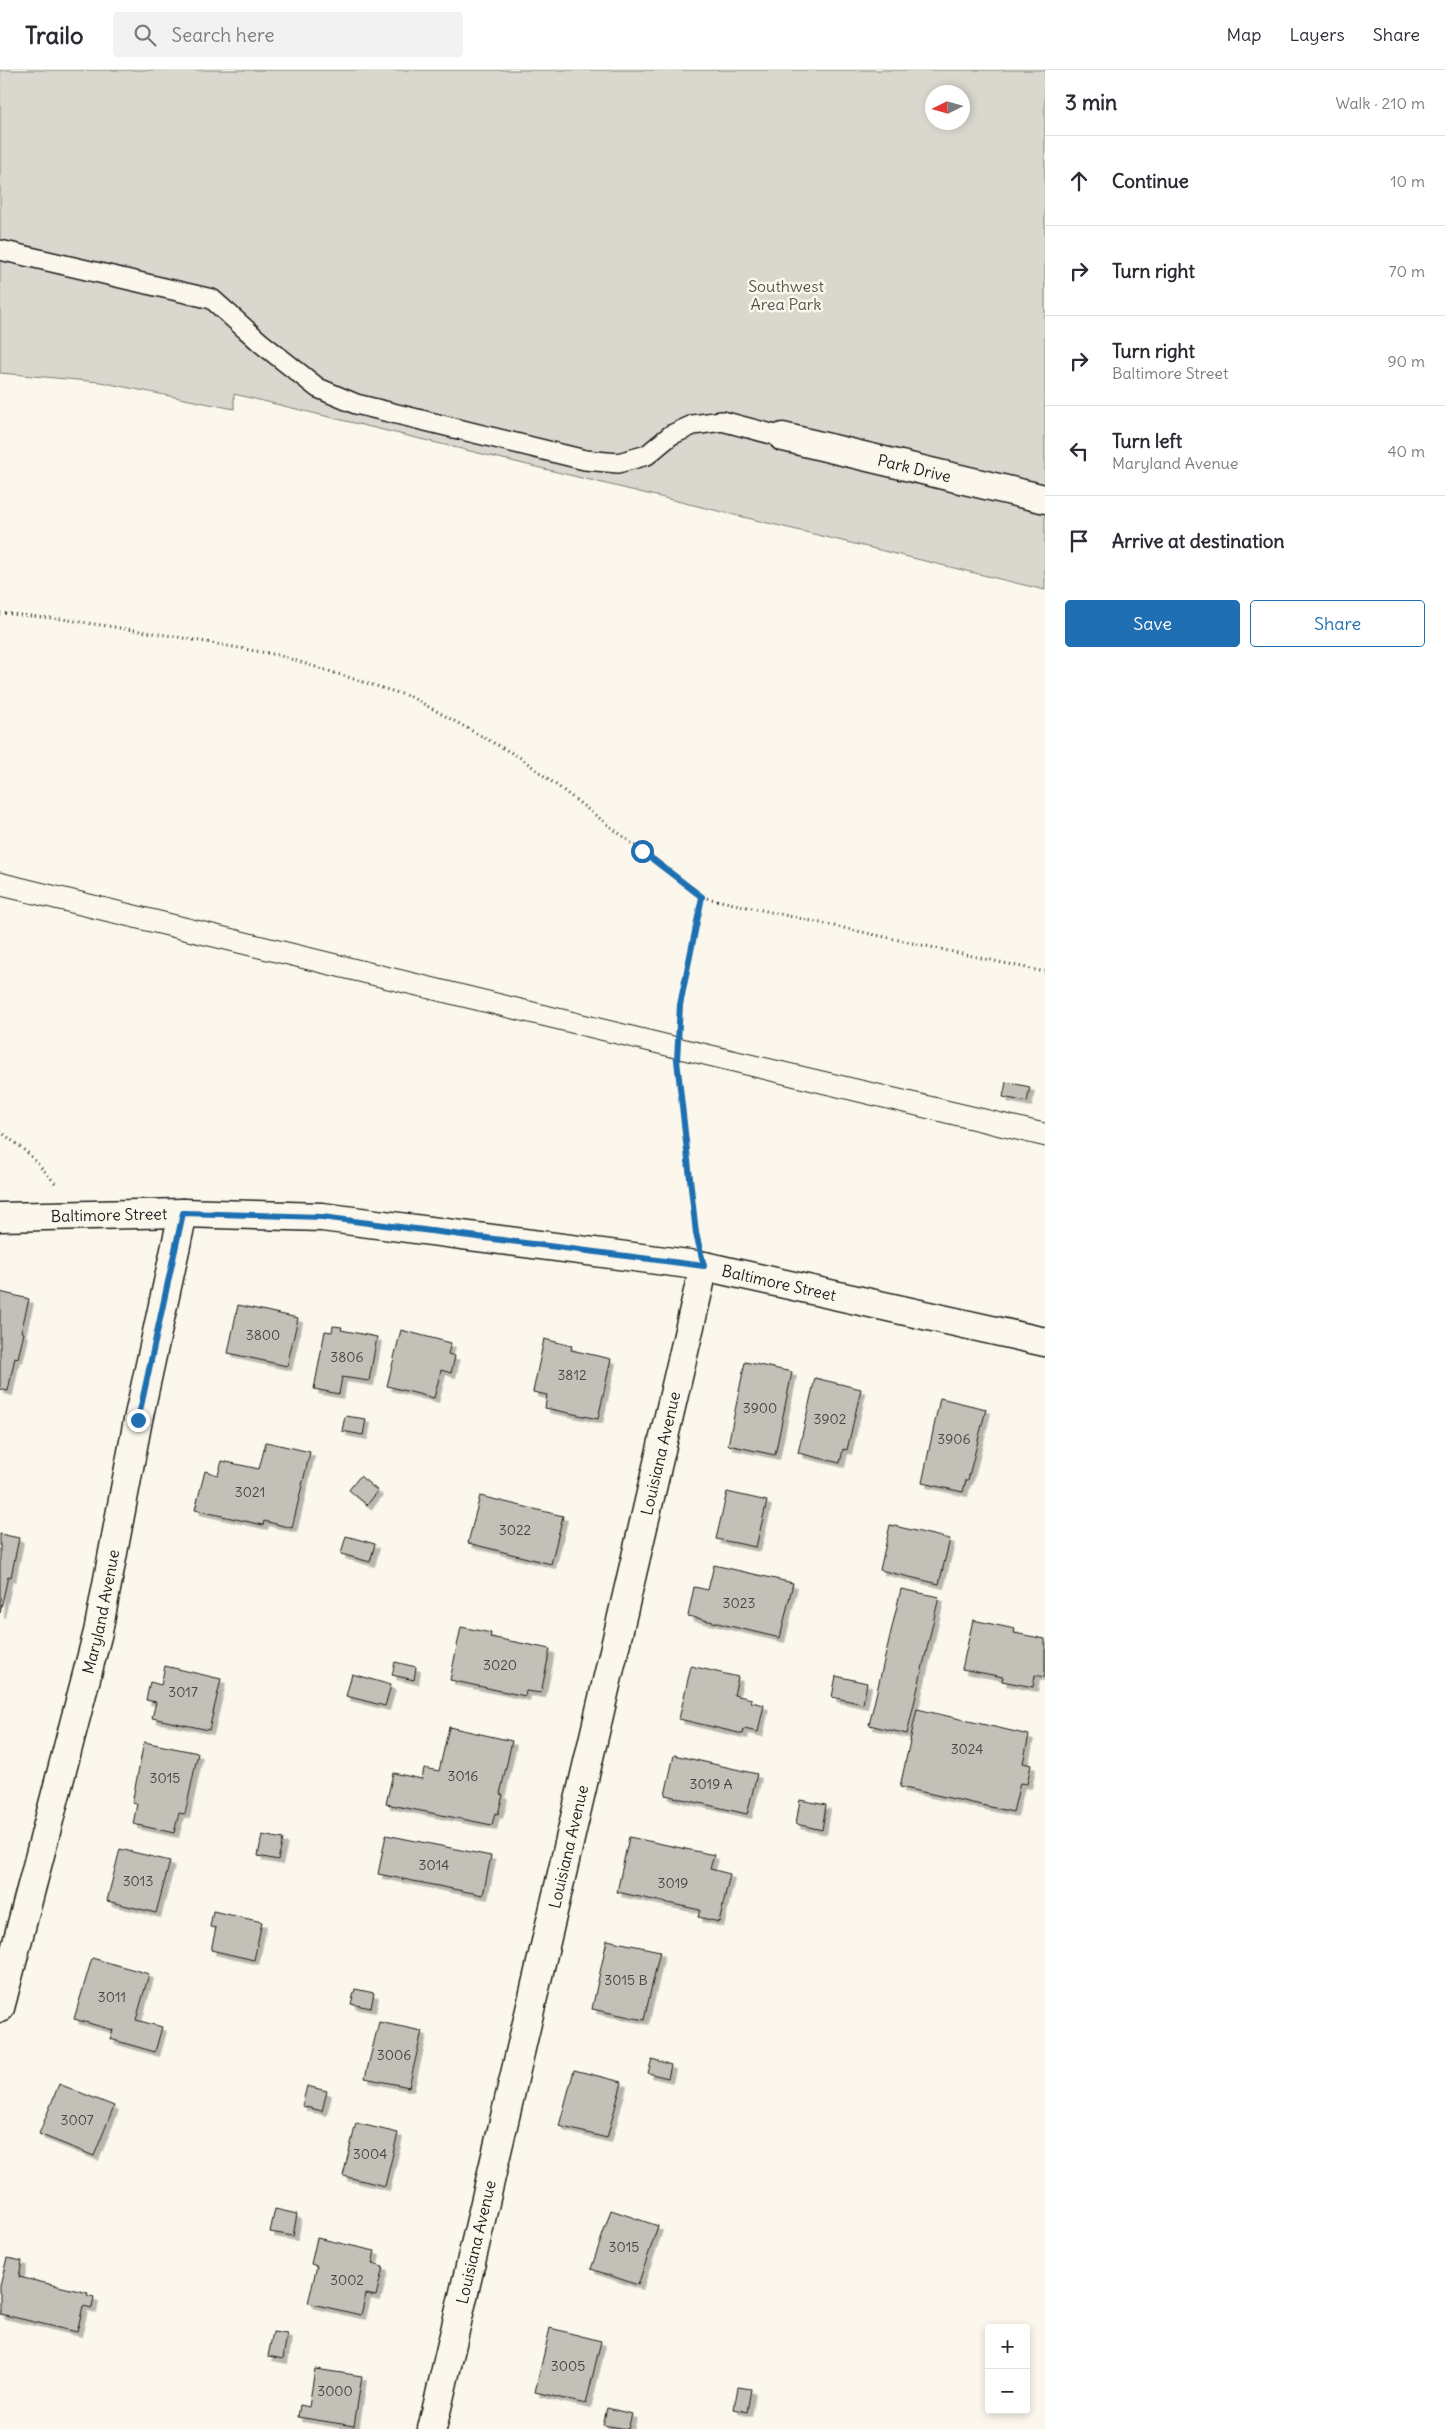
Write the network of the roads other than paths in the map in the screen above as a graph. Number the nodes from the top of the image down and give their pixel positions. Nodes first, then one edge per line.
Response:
1 (0, 250) edge
2 (783, 437) joint
3 (1045, 499) edge
4 (183, 1213) junction
5 (0, 1217) edge
6 (704, 1266) junction
7 (1045, 1342) edge
8 (0, 2008) edge
9 (432, 2429) edge

1 - 2 lane
2 - 3 street, Park Drive
4 - 5 street, Baltimore Street
4 - 6 street, Baltimore Street
4 - 8 street, Maryland Avenue
6 - 7 street, Baltimore Street
6 - 9 street, Louisiana Avenue

